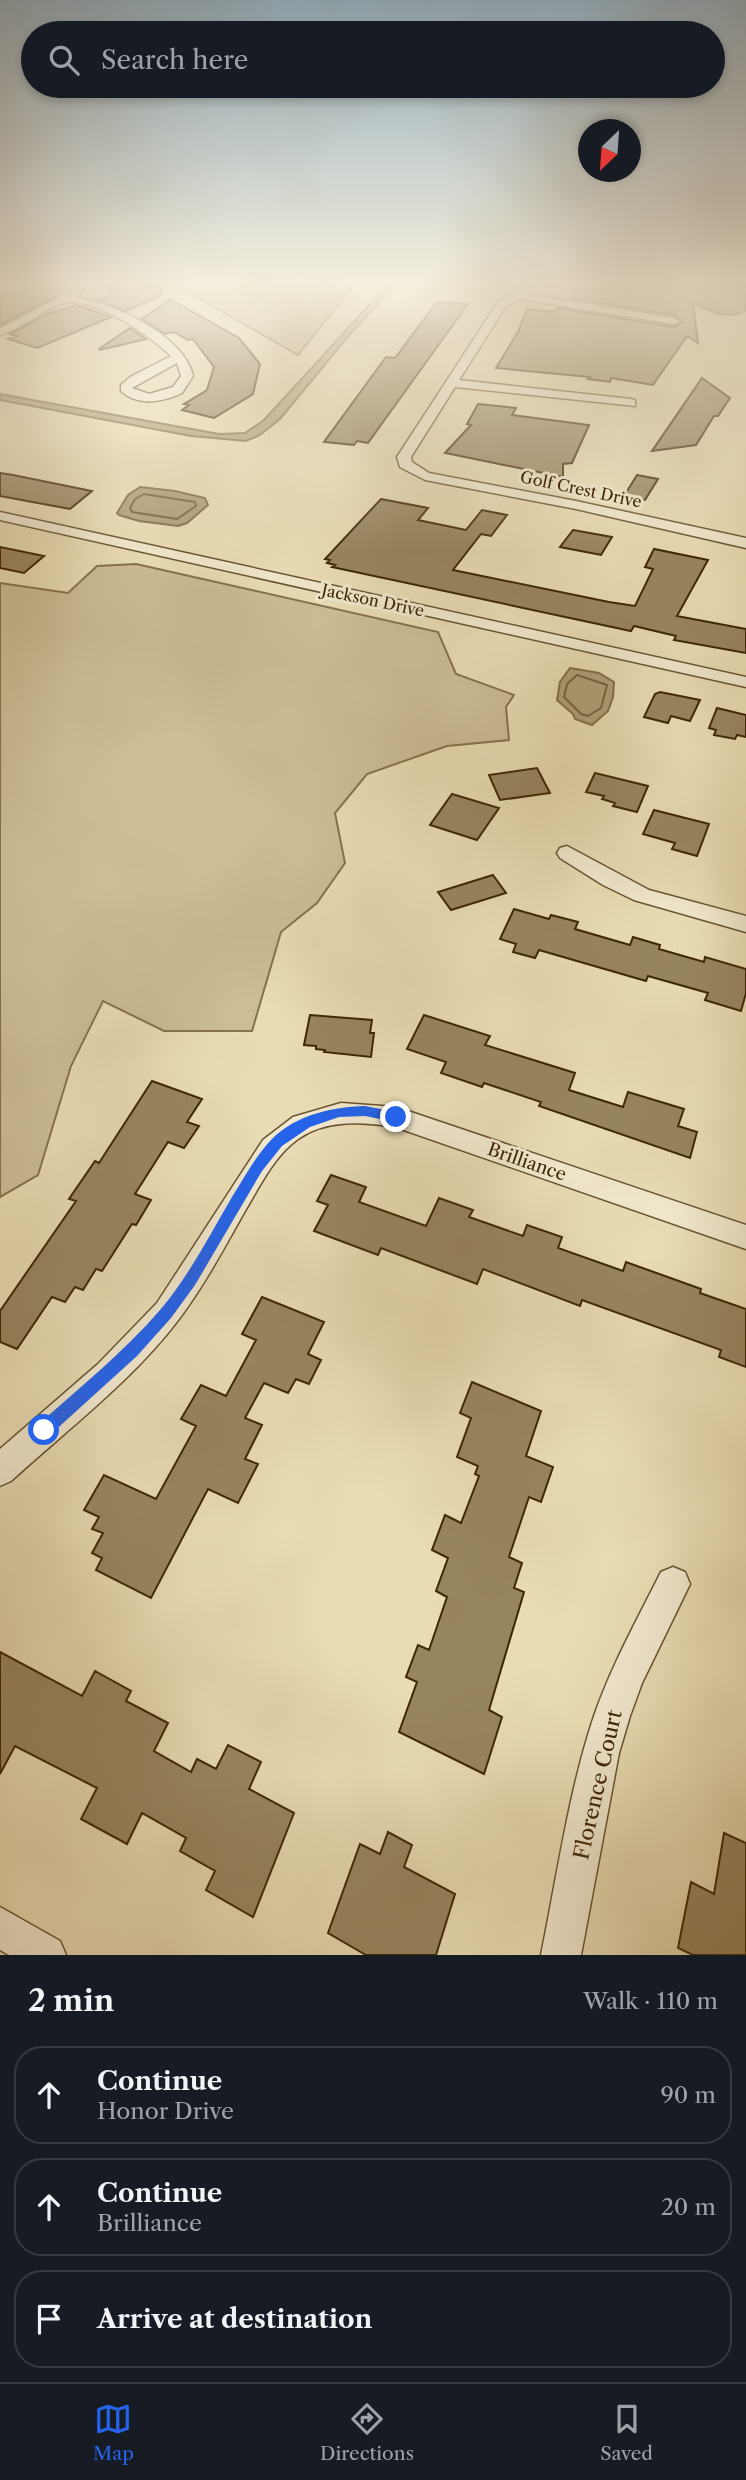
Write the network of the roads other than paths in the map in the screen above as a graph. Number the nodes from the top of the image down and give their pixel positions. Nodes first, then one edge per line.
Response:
1 (154, 371) edge
2 (186, 371) edge
3 (459, 371) edge
4 (452, 383) junction
5 (631, 403) dead end
6 (0, 516) edge
7 (746, 542) edge
8 (746, 682) edge
9 (567, 853) dead end
10 (746, 924) edge
11 (306, 1123) joint
12 (746, 1237) edge
13 (0, 1470) edge
14 (673, 1584) dead end
15 (0, 1927) edge
16 (46, 1955) edge
17 (561, 1955) edge

1 - 2 street
3 - 4 street
4 - 5 street
4 - 7 street, Golf Crest Drive
6 - 8 street, Jackson Drive
9 - 10 street
11 - 12 street, Brilliance
11 - 13 street
14 - 17 street, Florence Court
15 - 16 street

